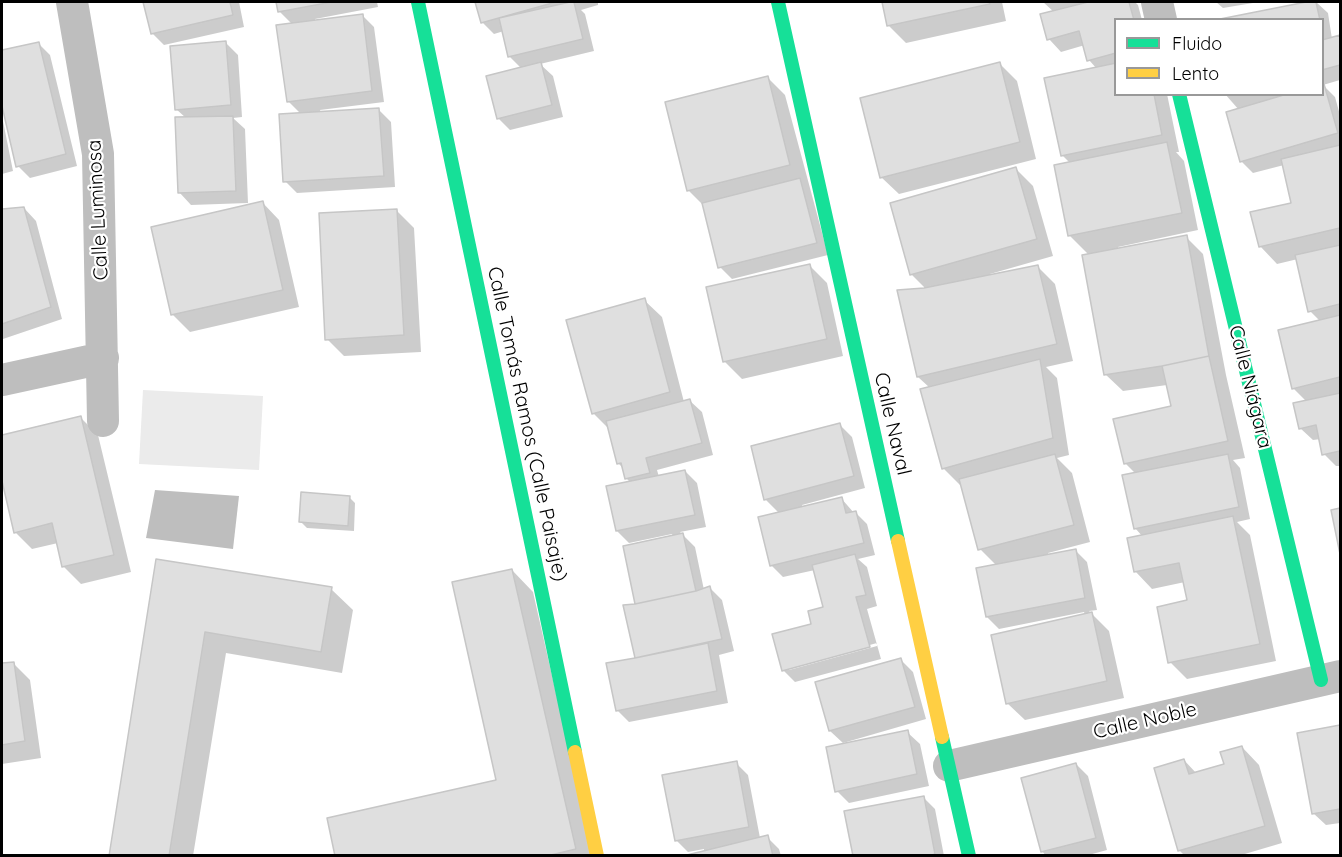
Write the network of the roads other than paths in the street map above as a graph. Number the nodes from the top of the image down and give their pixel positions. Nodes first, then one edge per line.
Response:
1 (72, 2) edge
2 (417, 2) edge
3 (778, 2) edge
4 (1157, 2) edge
5 (1161, 18) edge
6 (1180, 96) edge
7 (103, 358) junction
8 (2, 380) edge
9 (103, 421) dead end
10 (1331, 678) edge
11 (949, 766) junction
12 (597, 855) edge
13 (969, 855) edge

1 - 7 street, Calle Luminosa
2 - 12 street, Calle Tomás Ramos (Calle Paisaje)
3 - 11 street, Calle Naval
4 - 5 street
6 - 10 street, Calle Niágara
7 - 8 street
7 - 9 street, Calle Luminosa
10 - 11 street, Calle Noble
11 - 13 street, Calle Naval

